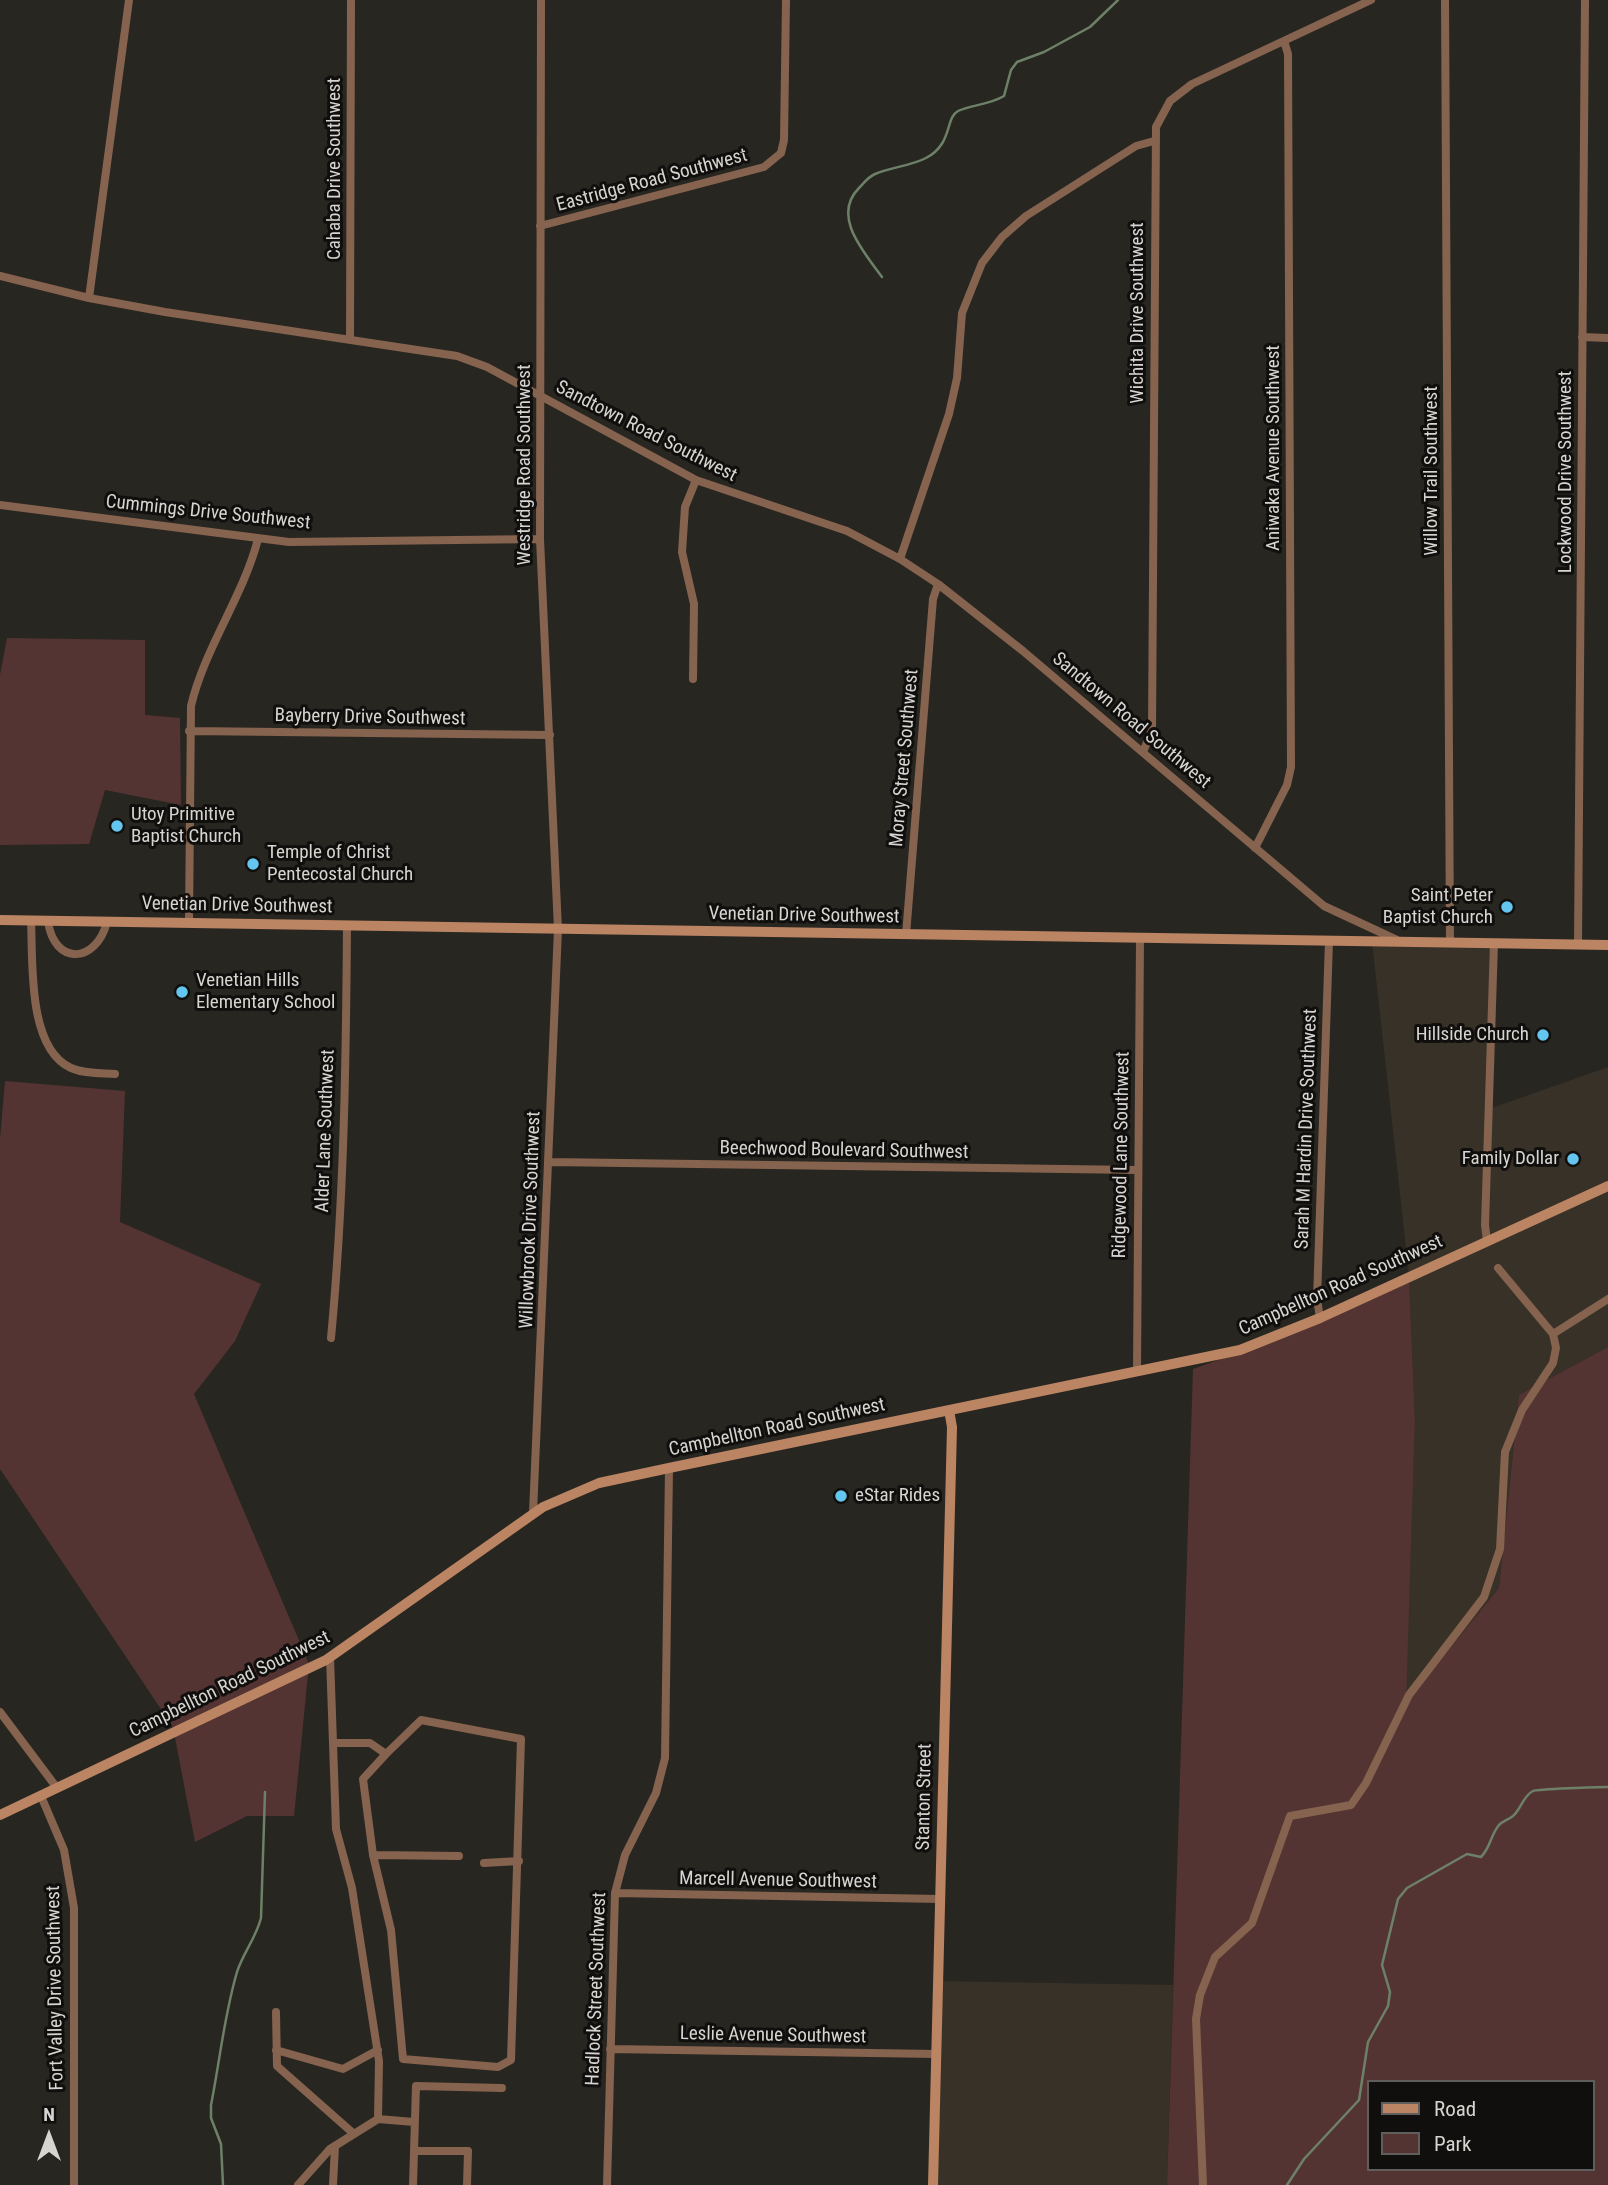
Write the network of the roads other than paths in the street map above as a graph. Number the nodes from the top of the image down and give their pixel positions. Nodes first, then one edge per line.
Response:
1 (129, 0) edge
2 (351, 0) edge
3 (541, 0) edge
4 (786, 0) edge
5 (1371, 0) edge
6 (1446, 0) edge
7 (1585, 0) edge
8 (1284, 41) junction
9 (1154, 141) junction
10 (540, 226) junction
11 (0, 276) edge
12 (89, 298) junction
13 (1582, 337) junction
14 (351, 338) junction
15 (1608, 338) edge
16 (540, 396) junction
17 (696, 480) junction
18 (0, 505) edge
19 (258, 539) junction
20 (540, 539) junction
21 (900, 559) junction
22 (938, 584) junction
23 (693, 679) dead end
24 (189, 730) junction
25 (550, 735) junction
26 (1143, 752) junction
27 (1255, 848) junction
28 (0, 920) edge
29 (31, 920) junction
30 (48, 921) junction
31 (107, 922) junction
32 (189, 923) junction
33 (346, 926) junction
34 (558, 929) junction
35 (906, 935) junction
36 (1140, 938) junction
37 (1329, 941) junction
38 (1402, 942) junction
39 (1450, 943) junction
40 (1494, 943) junction
41 (1578, 944) junction
42 (1608, 945) edge
43 (115, 1074) dead end
44 (550, 1162) junction
45 (1138, 1170) junction
46 (1608, 1185) edge
47 (1487, 1241) junction
48 (1498, 1268) dead end
49 (1608, 1299) edge
50 (1320, 1318) junction
51 (1553, 1334) junction
52 (331, 1338) dead end
53 (1137, 1372) junction
54 (949, 1410) junction
55 (669, 1468) junction
56 (533, 1513) junction
57 (330, 1657) junction
58 (0, 1712) edge
59 (333, 1743) junction
60 (386, 1754) junction
61 (57, 1788) junction
62 (41, 1796) junction
63 (0, 1815) edge
64 (373, 1855) junction
65 (458, 1856) dead end
66 (519, 1861) junction
67 (484, 1863) dead end
68 (615, 1893) junction
69 (940, 1899) junction
70 (276, 2012) dead end
71 (610, 2049) junction
72 (276, 2050) junction
73 (377, 2050) junction
74 (936, 2054) junction
75 (502, 2088) dead end
76 (378, 2119) junction
77 (414, 2122) junction
78 (354, 2134) junction
79 (335, 2146) junction
80 (415, 2151) junction
81 (74, 2185) edge
82 (299, 2185) edge
83 (333, 2185) edge
84 (413, 2185) edge
85 (467, 2185) edge
86 (607, 2185) edge
87 (933, 2185) edge
88 (1203, 2185) edge

1 - 12 street
2 - 14 street, Cahaba Drive Southwest
3 - 10 street, Westridge Road Southwest
4 - 10 street, Eastridge Road Southwest
5 - 8 street, Wichita Drive Southwest
6 - 39 street, Willow Trail Southwest
7 - 13 street, Lockwood Drive Southwest
8 - 9 street, Wichita Drive Southwest
8 - 27 street, Aniwaka Avenue Southwest
9 - 21 street
9 - 26 street, Wichita Drive Southwest
10 - 16 street, Westridge Road Southwest
11 - 12 street, Sandtown Road Southwest
12 - 14 street, Sandtown Road Southwest
13 - 15 street
13 - 41 street, Lockwood Drive Southwest
14 - 16 street, Sandtown Road Southwest
16 - 17 street, Sandtown Road Southwest
16 - 20 street, Westridge Road Southwest
17 - 21 street, Sandtown Road Southwest
17 - 23 street
18 - 19 street, Cummings Drive Southwest
19 - 20 street, Cummings Drive Southwest
19 - 24 street
20 - 25 street, Westridge Road Southwest
21 - 22 street, Sandtown Road Southwest
22 - 26 street, Sandtown Road Southwest
22 - 35 street, Moray Street Southwest
24 - 25 street, Bayberry Drive Southwest
24 - 32 street
25 - 34 street, Westridge Road Southwest
26 - 27 street, Sandtown Road Southwest
27 - 38 street, Sandtown Road Southwest
28 - 29 street, Venetian Drive Southwest
29 - 30 street, Venetian Drive Southwest
29 - 43 street
30 - 31 street, Venetian Drive Southwest
30 - 31 street
31 - 32 street, Venetian Drive Southwest
32 - 33 street, Venetian Drive Southwest
33 - 34 street, Venetian Drive Southwest
33 - 52 street, Alder Lane Southwest
34 - 35 street, Venetian Drive Southwest
34 - 44 street, Willowbrook Drive Southwest
35 - 36 street, Venetian Drive Southwest
36 - 37 street, Venetian Drive Southwest
36 - 45 street, Ridgewood Lane Southwest
37 - 38 street, Venetian Drive Southwest
37 - 50 street, Sarah M Hardin Drive Southwest
38 - 39 street, Venetian Drive Southwest
39 - 40 street, Venetian Drive Southwest
40 - 41 street, Venetian Drive Southwest
40 - 47 street
41 - 42 street, Venetian Drive Southwest
44 - 45 street, Beechwood Boulevard Southwest
44 - 56 street, Willowbrook Drive Southwest
45 - 53 street, Ridgewood Lane Southwest
46 - 47 street, Campbellton Road Southwest
47 - 50 street, Campbellton Road Southwest
48 - 51 street
49 - 51 street
50 - 53 street, Campbellton Road Southwest
51 - 88 street
53 - 54 street, Campbellton Road Southwest
54 - 55 street, Campbellton Road Southwest
54 - 69 street, Stanton Street
55 - 56 street, Campbellton Road Southwest
55 - 68 street, Hadlock Street Southwest
56 - 57 street, Campbellton Road Southwest
57 - 59 street
57 - 61 street, Campbellton Road Southwest
58 - 61 street
59 - 60 street
59 - 73 street
60 - 64 street
60 - 66 street
61 - 62 street, Campbellton Road Southwest
62 - 63 street, Campbellton Road Southwest
62 - 81 street, Fort Valley Drive Southwest
64 - 65 street
64 - 66 street
66 - 67 street
68 - 69 street, Marcell Avenue Southwest
68 - 71 street, Hadlock Street Southwest
69 - 74 street, Stanton Street
70 - 72 street
71 - 74 street, Leslie Avenue Southwest
71 - 86 street, Hadlock Street Southwest
72 - 73 street
72 - 78 street
73 - 76 street
74 - 87 street, Stanton Street
75 - 77 street
76 - 77 street
76 - 78 street
77 - 80 street
78 - 79 street
79 - 82 street
79 - 83 street
80 - 84 street
80 - 85 street

